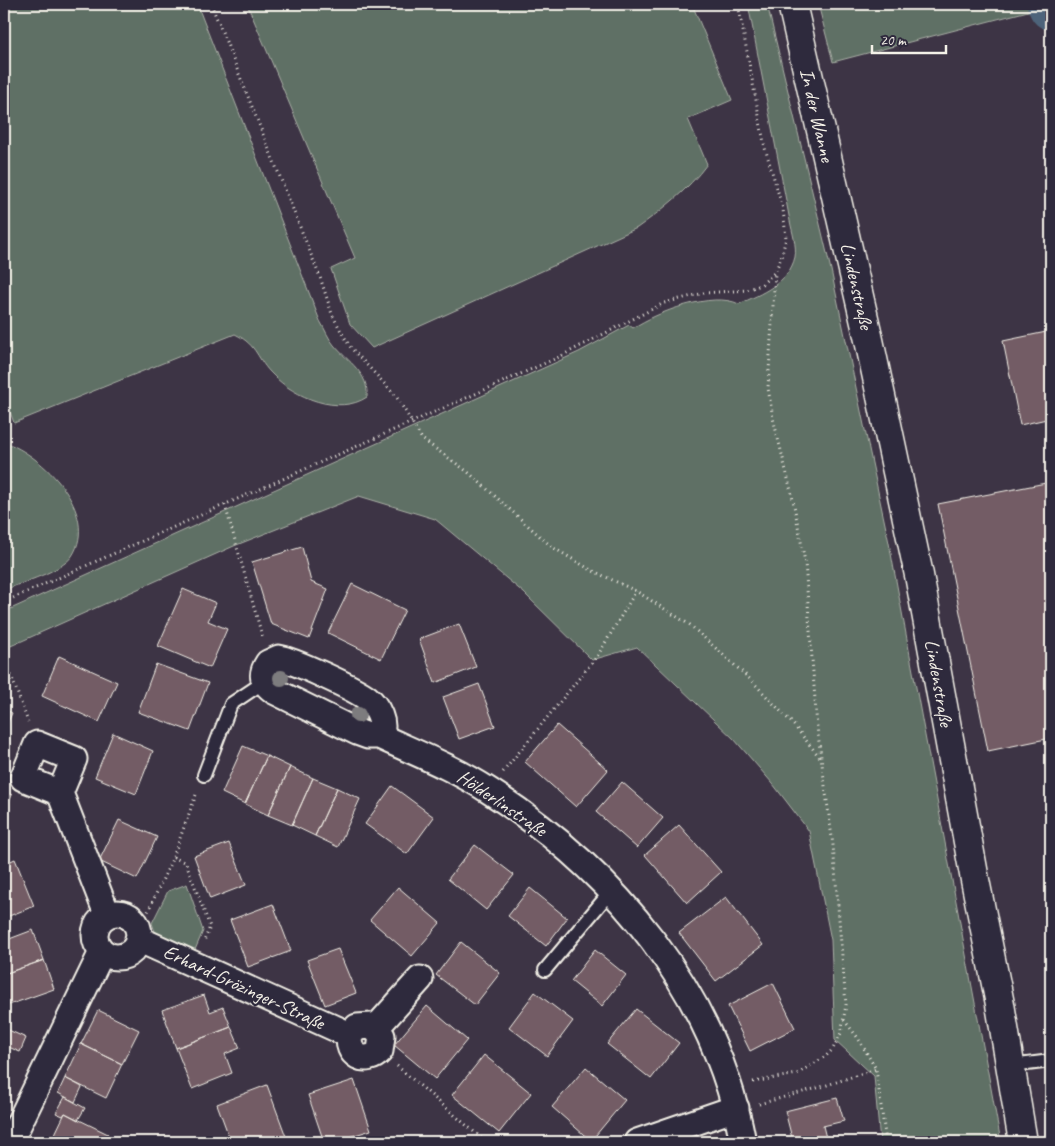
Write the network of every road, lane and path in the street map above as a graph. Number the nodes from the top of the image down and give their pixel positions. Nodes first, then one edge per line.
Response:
1 (210, 4) edge
2 (738, 4) edge
3 (792, 4) edge
4 (843, 226) joint
5 (775, 272) junction
6 (410, 422) junction
7 (224, 506) junction
8 (636, 591) junction
9 (4, 602) edge
10 (4, 656) edge
11 (268, 671) junction
12 (379, 736) junction
13 (37, 744) junction
14 (822, 760) junction
15 (204, 775) joint
16 (488, 790) junction
17 (60, 793) junction
18 (173, 857) junction
19 (611, 891) junction
20 (108, 914) junction
21 (138, 935) junction
22 (102, 952) junction
23 (195, 965) junction
24 (545, 970) dead end
25 (420, 979) dead end
26 (844, 1020) junction
27 (378, 1040) junction
28 (1051, 1061) edge
29 (1011, 1066) junction
30 (876, 1069) junction
31 (733, 1096) junction
32 (767, 1102) dead end
33 (10, 1142) edge
34 (486, 1142) edge
35 (637, 1142) edge
36 (743, 1142) edge
37 (886, 1142) edge
38 (1023, 1142) edge

1 - 6 path
2 - 5 path
3 - 4 street, In der Wanne
4 - 29 street, Lindenstraße
5 - 6 path
5 - 14 path
6 - 7 path
6 - 8 path
7 - 9 path
7 - 11 path
8 - 14 path
8 - 16 path
10 - 13 path
11 - 12 street, Hölderlinstraße
11 - 12 street
11 - 15 lane
12 - 16 street, Hölderlinstraße
13 - 17 street
13 - 17 street
14 - 26 path
15 - 18 path
16 - 19 street, Hölderlinstraße
17 - 20 street
18 - 21 path
18 - 23 path
19 - 24 lane
19 - 31 street, Hölderlinstraße
20 - 21 street, Erhard-Grözinger-Straße
20 - 22 street
21 - 22 street, Erhard-Grözinger-Straße
21 - 23 street, Erhard-Grözinger-Straße
22 - 33 street
23 - 27 street, Erhard-Grözinger-Straße
25 - 27 street
26 - 30 path
26 - 31 path
27 - 34 path
28 - 29 lane
29 - 38 street, Lindenstraße
30 - 32 path
30 - 37 path
31 - 35 street
31 - 36 street, Hölderlinstraße

